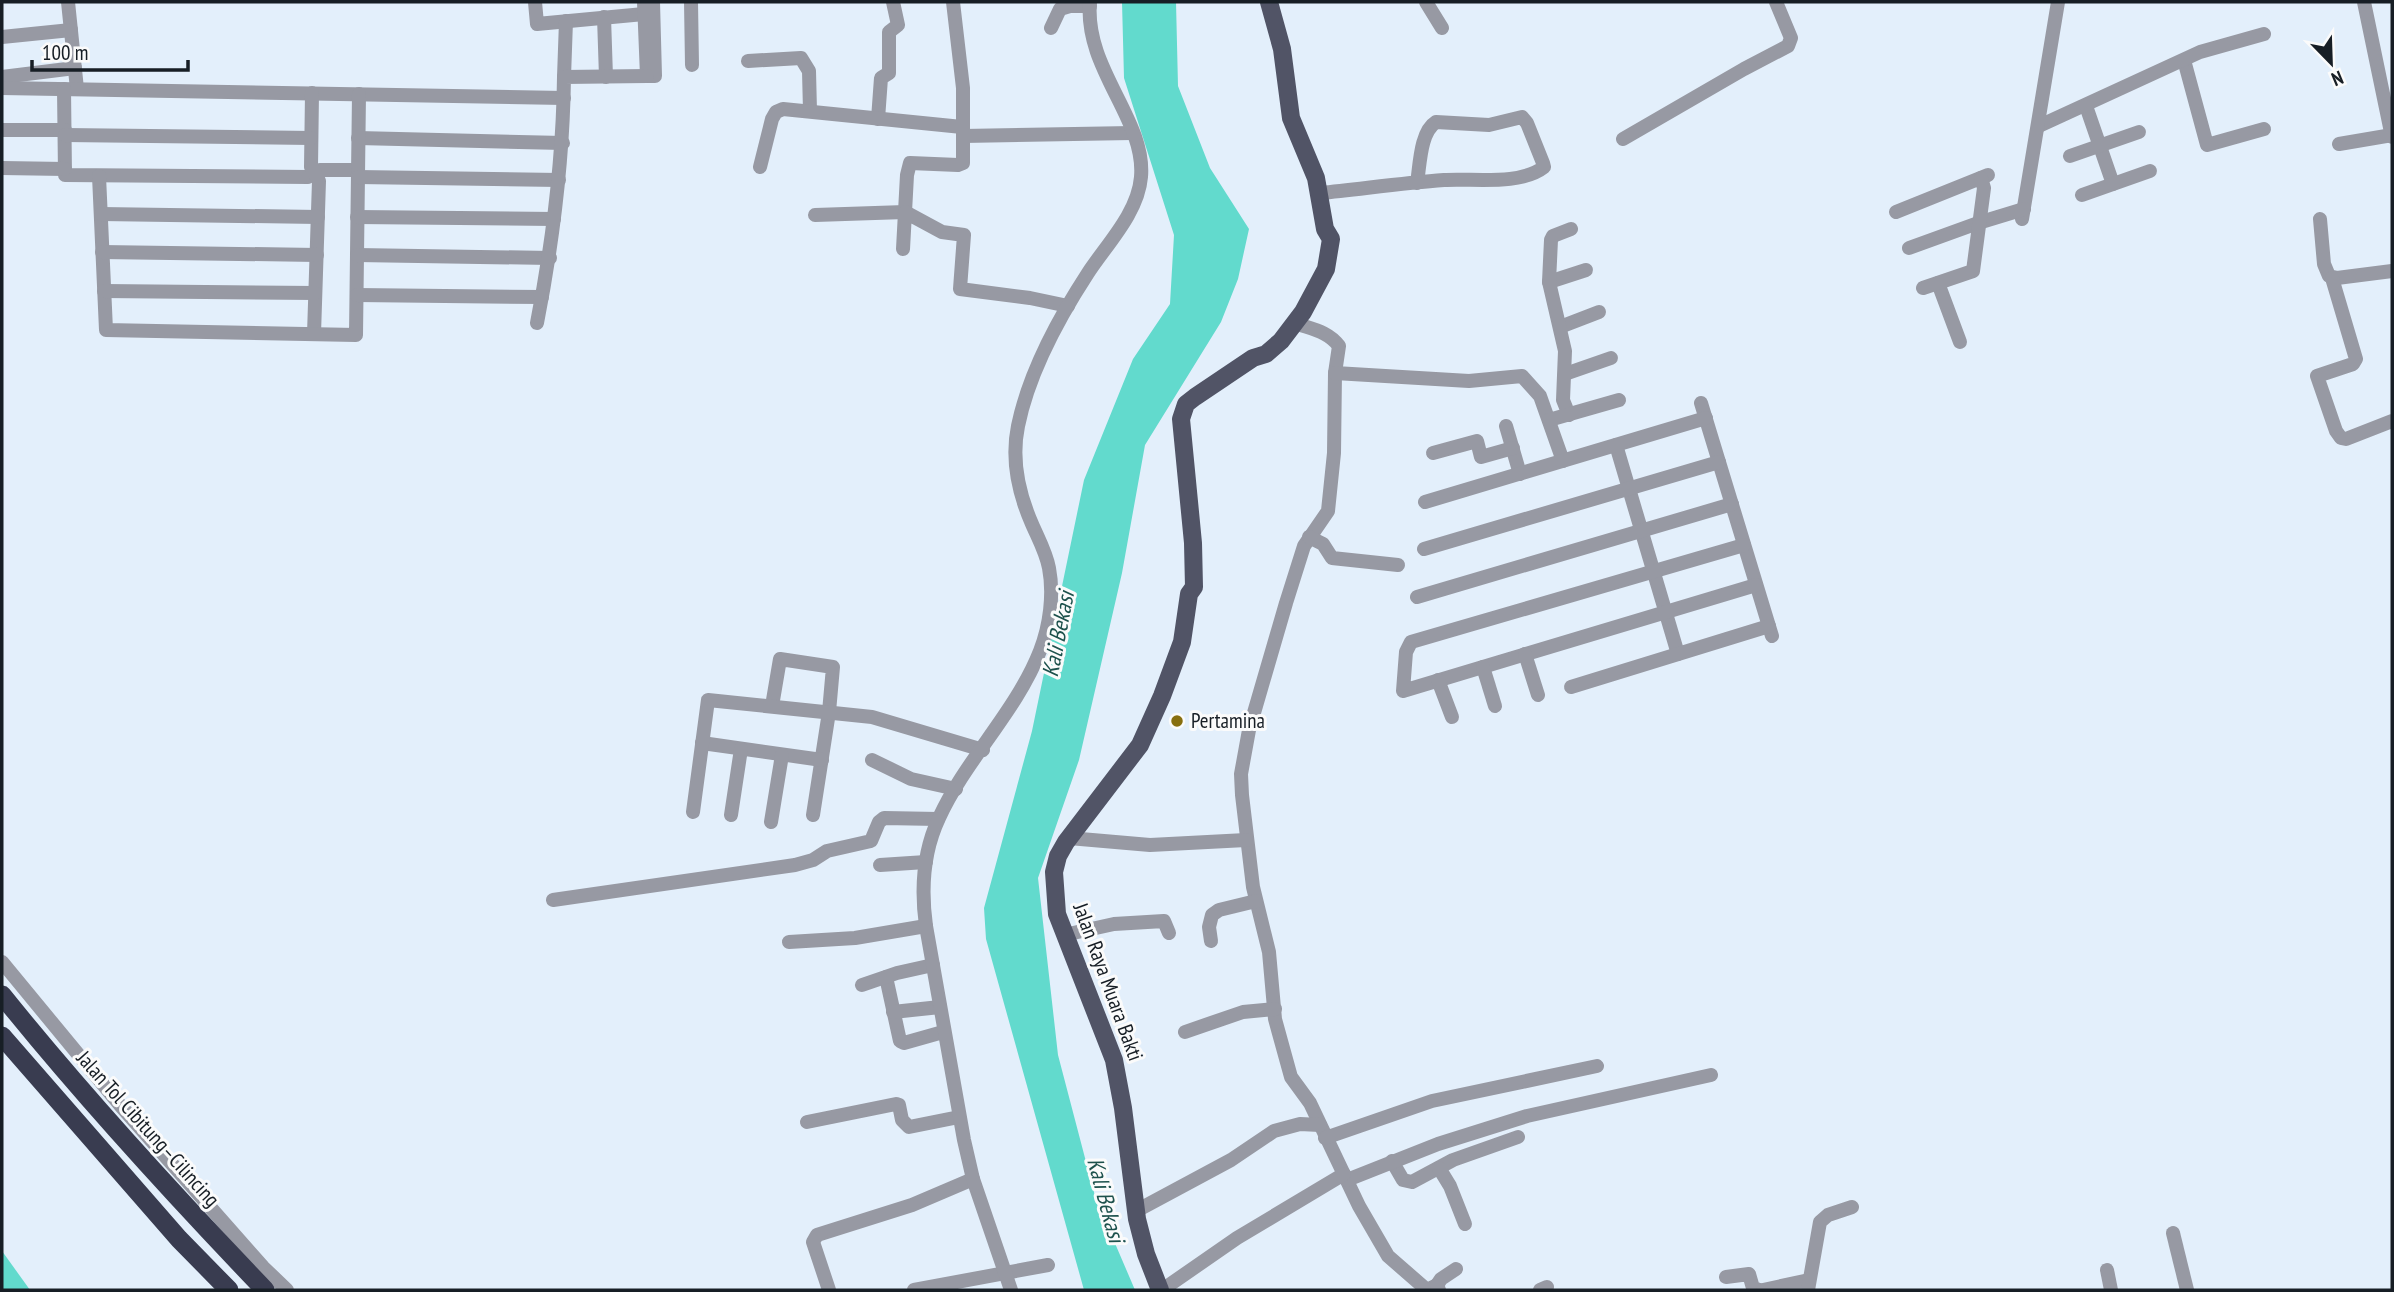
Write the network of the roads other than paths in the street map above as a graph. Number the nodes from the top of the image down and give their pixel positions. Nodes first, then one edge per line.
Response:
1 (68, 2) edge
2 (535, 2) edge
3 (691, 2) edge
4 (893, 2) edge
5 (953, 2) edge
6 (1269, 2) edge
7 (1426, 2) edge
8 (1776, 2) edge
9 (2058, 2) edge
10 (2364, 2) edge
11 (1090, 4) edge
12 (647, 6) edge
13 (604, 17) junction
14 (566, 21) junction
15 (1051, 28) dead end
16 (1443, 28) dead end
17 (71, 30) junction
18 (2264, 34) dead end
19 (2, 37) edge
20 (2184, 60) junction
21 (748, 61) dead end
22 (692, 65) dead end
23 (75, 68) junction
24 (2, 76) edge
25 (564, 76) junction
26 (606, 77) junction
27 (2, 88) edge
28 (71, 89) junction
29 (313, 93) junction
30 (359, 94) junction
31 (564, 98) junction
32 (2086, 106) junction
33 (810, 111) junction
34 (878, 119) junction
35 (2039, 126) junction
36 (2264, 129) dead end
37 (2, 130) edge
38 (963, 131) junction
39 (2139, 132) dead end
40 (65, 133) junction
41 (1132, 134) junction
42 (2392, 136) edge
43 (312, 138) junction
44 (358, 138) junction
45 (1623, 139) dead end
46 (563, 143) junction
47 (2340, 144) dead end
48 (2100, 146) junction
49 (2070, 156) dead end
50 (760, 167) dead end
51 (2, 168) edge
52 (65, 169) junction
53 (2150, 171) dead end
54 (314, 173) junction
55 (358, 173) junction
56 (99, 176) junction
57 (559, 180) junction
58 (1417, 183) junction
59 (2113, 184) junction
60 (1320, 193) junction
61 (2082, 195) dead end
62 (905, 212) junction
63 (1896, 212) dead end
64 (101, 214) junction
65 (815, 215) dead end
66 (318, 217) junction
67 (357, 217) junction
68 (554, 219) junction
69 (2320, 219) dead end
70 (1978, 223) junction
71 (1571, 229) dead end
72 (1909, 248) dead end
73 (903, 249) dead end
74 (102, 252) junction
75 (317, 255) junction
76 (357, 255) junction
77 (550, 258) junction
78 (1586, 270) dead end
79 (2392, 271) edge
80 (2332, 278) junction
81 (1549, 282) junction
82 (1938, 283) junction
83 (1923, 288) dead end
84 (104, 291) junction
85 (316, 293) junction
86 (357, 295) junction
87 (542, 297) junction
88 (1068, 306) junction
89 (1599, 312) dead end
90 (537, 323) dead end
91 (1295, 323) junction
92 (1560, 327) junction
93 (314, 334) junction
94 (1960, 341) dead end
95 (1611, 358) dead end
96 (1565, 374) junction
97 (1336, 377) junction
98 (1619, 400) dead end
99 (1701, 403) dead end
100 (1569, 415) junction
101 (1706, 418) junction
102 (1549, 421) junction
103 (2392, 421) edge
104 (1506, 426) dead end
105 (1619, 444) junction
106 (1513, 448) junction
107 (1433, 453) dead end
108 (1563, 461) junction
109 (1719, 462) junction
110 (1520, 474) junction
111 (1632, 487) junction
112 (1425, 502) dead end
113 (1732, 504) junction
114 (1645, 529) junction
115 (1308, 537) junction
116 (1744, 545) junction
117 (1424, 549) dead end
118 (1398, 565) dead end
119 (1657, 569) junction
120 (1756, 585) junction
121 (1417, 597) dead end
122 (1669, 610) junction
123 (1682, 653) junction
124 (1525, 654) junction
125 (1482, 667) junction
126 (1438, 680) junction
127 (1570, 687) dead end
128 (1538, 695) dead end
129 (772, 706) junction
130 (1495, 706) dead end
131 (829, 712) junction
132 (1452, 717) dead end
133 (702, 743) junction
134 (741, 749) junction
135 (982, 750) junction
136 (782, 755) junction
137 (822, 760) junction
138 (872, 760) dead end
139 (956, 789) junction
140 (693, 812) dead end
141 (731, 815) dead end
142 (813, 816) dead end
143 (938, 819) junction
144 (771, 822) dead end
145 (1069, 838) junction
146 (1246, 840) junction
147 (926, 862) junction
148 (880, 865) dead end
149 (553, 900) dead end
150 (1256, 901) junction
151 (926, 926) junction
152 (1170, 933) dead end
153 (1064, 935) junction
154 (1211, 941) dead end
155 (789, 942) dead end
156 (2, 962) edge
157 (933, 965) junction
158 (886, 977) junction
159 (862, 985) dead end
160 (2, 995) edge
161 (940, 1007) junction
162 (1275, 1009) junction
163 (894, 1012) junction
164 (943, 1032) junction
165 (1185, 1032) dead end
166 (2, 1036) edge
167 (1597, 1066) dead end
168 (1711, 1075) dead end
169 (959, 1117) junction
170 (807, 1122) dead end
171 (1322, 1131) junction
172 (1518, 1137) dead end
173 (1392, 1161) junction
174 (1439, 1168) junction
175 (1345, 1177) junction
176 (973, 1179) junction
177 (1852, 1207) dead end
178 (1136, 1211) junction
179 (1465, 1224) dead end
180 (2173, 1233) dead end
181 (1048, 1265) dead end
182 (1456, 1269) dead end
183 (2106, 1270) dead end
184 (1006, 1274) junction
185 (1726, 1277) dead end
186 (1808, 1285) edge
187 (1438, 1288) edge
188 (229, 1290) edge
189 (265, 1290) edge
190 (287, 1290) edge
191 (829, 1290) edge
192 (915, 1290) edge
193 (1011, 1290) edge
194 (1161, 1290) edge
195 (1761, 1290) edge
196 (2110, 1290) edge
197 (2188, 1290) edge

1 - 17 street
2 - 14 street
3 - 22 street
4 - 34 street
5 - 38 street
6 - 60 main road, Jalan Raya Muara Bakti
7 - 16 street
8 - 45 street
9 - 35 street
10 - 42 street
11 - 15 street
11 - 41 street
12 - 13 street
12 - 26 street
13 - 14 street
13 - 26 street
14 - 25 street
17 - 19 street
17 - 23 street
18 - 20 street
20 - 32 street
20 - 36 street
21 - 33 street
23 - 24 street
23 - 28 street
25 - 26 street
25 - 31 street
27 - 28 street
28 - 29 street
28 - 40 street
29 - 30 street
29 - 43 street
30 - 31 street
30 - 44 street
31 - 46 street
32 - 35 street
32 - 48 street
33 - 34 street
33 - 50 street
34 - 38 street
35 - 70 street
37 - 40 street
38 - 41 street
38 - 62 street
39 - 48 street
40 - 43 street
40 - 52 street
41 - 88 street
42 - 47 street
43 - 54 street
44 - 46 street
44 - 55 street
46 - 57 street
48 - 49 street
48 - 59 street
51 - 52 street
52 - 56 street
53 - 59 street
54 - 55 street
54 - 56 street
54 - 66 street
55 - 57 street
55 - 67 street
56 - 64 street
57 - 68 street
58 - 58 street
58 - 60 street
59 - 61 street
60 - 91 main road, Jalan Raya Muara Bakti
62 - 65 street
62 - 73 street
62 - 88 street
63 - 70 street
64 - 66 street
64 - 74 street
66 - 75 street
67 - 68 street
67 - 76 street
68 - 77 street
69 - 80 street
70 - 72 street
70 - 82 street
71 - 81 street
74 - 75 street
74 - 84 street
75 - 85 street
76 - 77 street
76 - 86 street
77 - 87 street
78 - 81 street
79 - 80 street
80 - 103 street
81 - 92 street
82 - 83 street
82 - 94 street
84 - 85 street
84 - 93 street
85 - 93 street
86 - 87 street
86 - 93 street
87 - 90 street
88 - 135 street
89 - 92 street
91 - 97 street
91 - 145 main road, Jalan Raya Muara Bakti
92 - 96 street
95 - 96 street
96 - 100 street
97 - 102 street
97 - 115 street
98 - 100 street
99 - 101 street
100 - 102 street
101 - 105 street
101 - 109 street
102 - 108 street
104 - 106 street
105 - 108 street
105 - 111 street
106 - 107 street
106 - 110 street
108 - 110 street
109 - 111 street
109 - 113 street
110 - 112 street
111 - 114 street
111 - 117 street
113 - 114 street
113 - 116 street
114 - 119 street
114 - 121 street
115 - 118 street
115 - 146 street
116 - 119 street
116 - 120 street
119 - 122 street
119 - 126 street
120 - 122 street
120 - 123 street
122 - 123 street
122 - 124 street
123 - 127 street
124 - 125 street
124 - 128 street
125 - 126 street
125 - 130 street
126 - 132 street
129 - 131 street
129 - 131 street
129 - 133 street
131 - 135 street
131 - 137 street
133 - 134 street
133 - 140 street
134 - 136 street
134 - 141 street
135 - 139 street
136 - 137 street
136 - 144 street
137 - 142 street
138 - 139 street
139 - 143 street
143 - 147 street
143 - 149 street
145 - 146 street
145 - 153 main road, Jalan Raya Muara Bakti
146 - 150 street
147 - 148 street
147 - 151 street
150 - 154 street
150 - 162 street
151 - 155 street
151 - 157 street
152 - 153 street
153 - 178 main road, Jalan Raya Muara Bakti
156 - 190 street
157 - 158 street
157 - 161 street
158 - 159 street
158 - 163 street
160 - 189 highway, Jalan Tol Cibitung–Cilincing
161 - 163 street
161 - 164 street
162 - 165 street
162 - 171 street
163 - 164 street
164 - 169 street
166 - 188 highway
167 - 171 street
168 - 173 street
169 - 170 street
169 - 176 street
171 - 175 street
171 - 178 street
172 - 174 street
173 - 174 street
173 - 175 street
174 - 179 street
175 - 187 street
175 - 194 street
176 - 184 street
176 - 191 street
177 - 186 street
178 - 194 main road, Jalan Raya Muara Bakti
180 - 197 street
181 - 184 street
182 - 187 street
183 - 196 street
184 - 192 street
184 - 193 street
185 - 195 street
186 - 195 street

